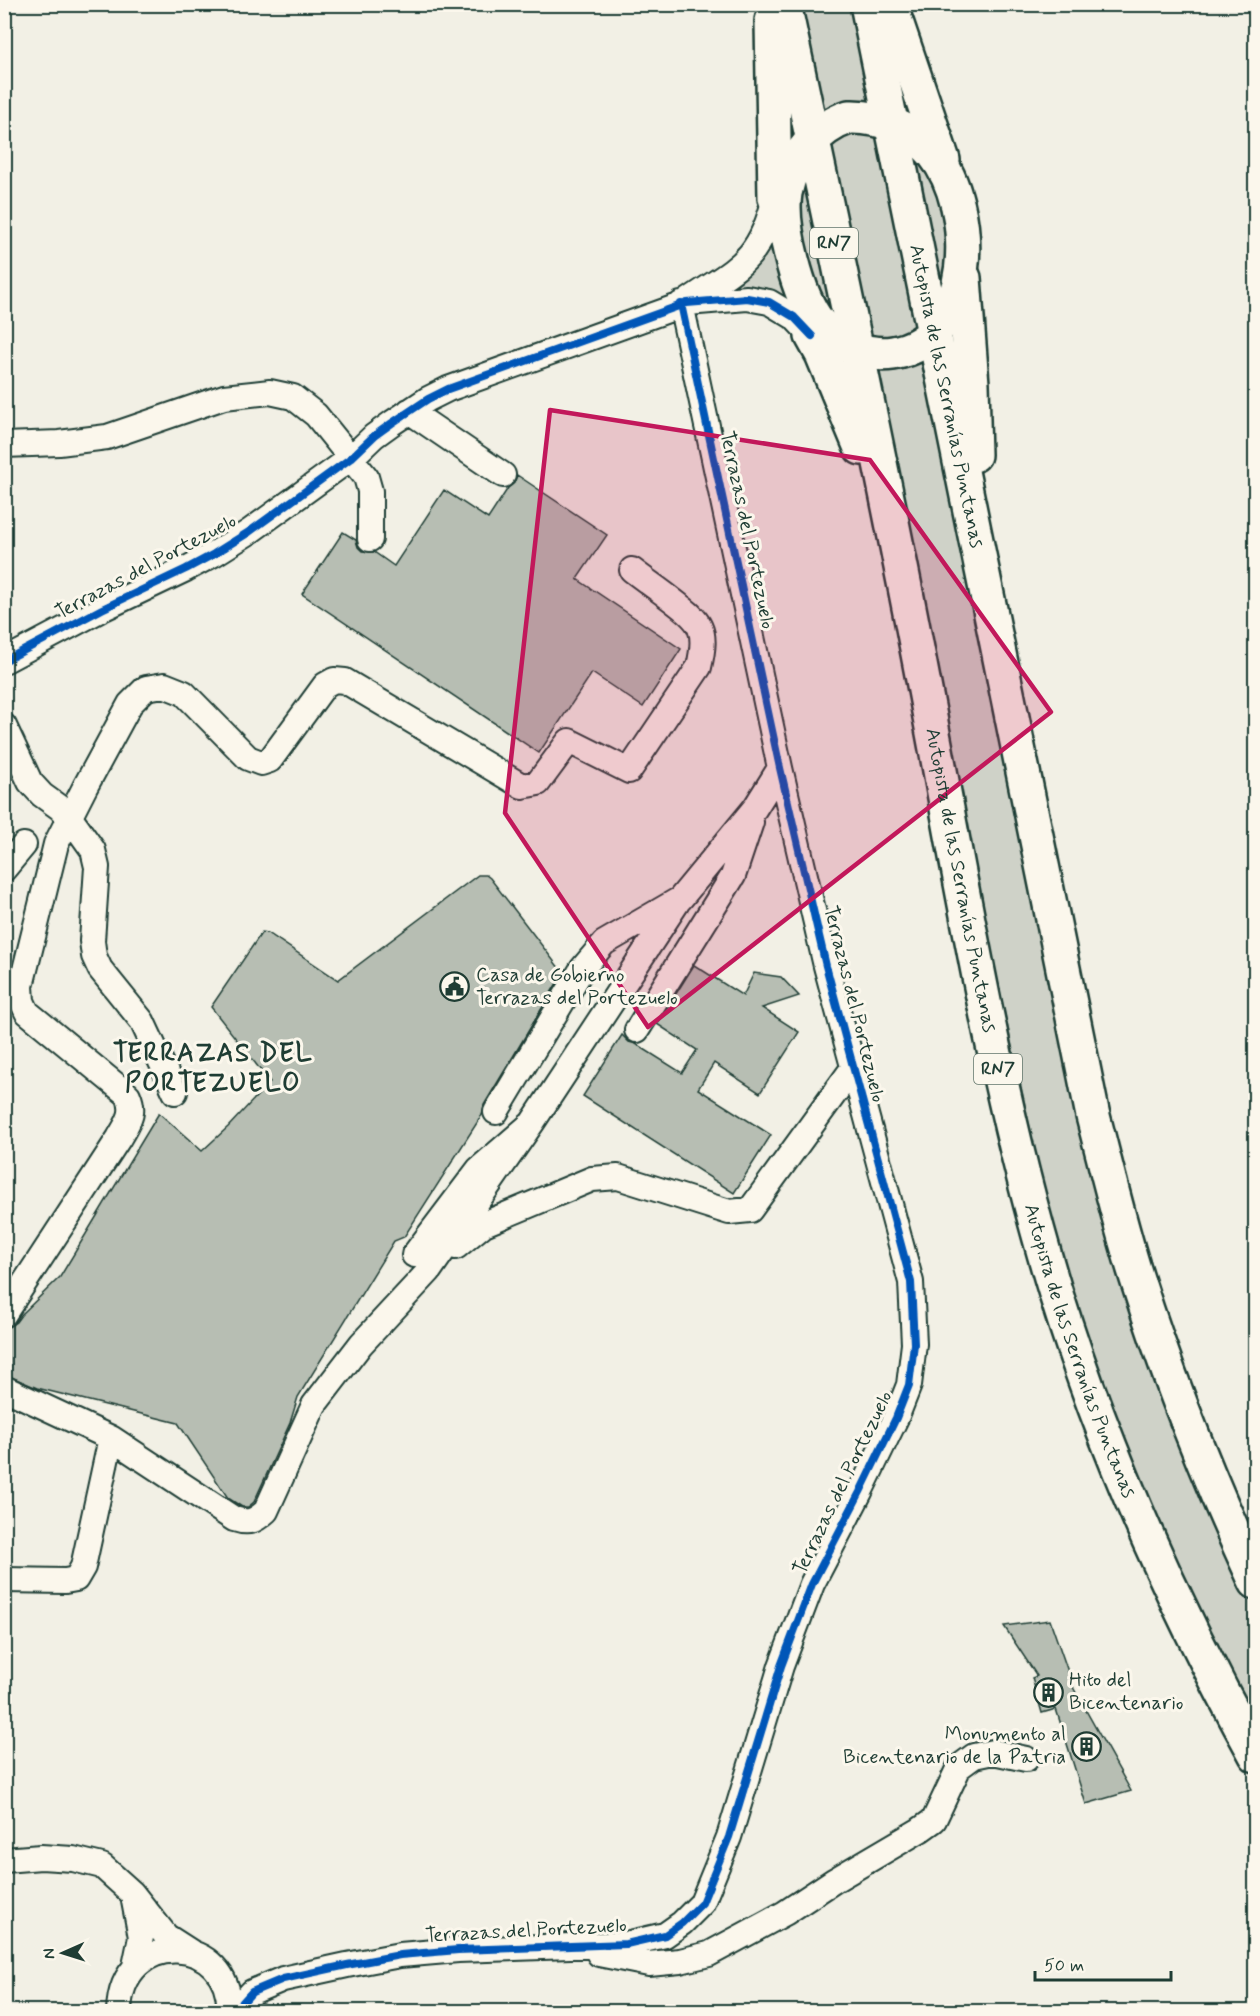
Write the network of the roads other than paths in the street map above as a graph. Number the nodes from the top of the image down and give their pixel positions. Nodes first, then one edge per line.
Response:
1 (771, 4) edge
2 (784, 4) edge
3 (867, 4) edge
4 (890, 4) edge
5 (891, 123) junction
6 (813, 138) junction
7 (952, 190) junction
8 (780, 198) junction
9 (962, 250) junction
10 (684, 303) junction
11 (818, 332) junction
12 (933, 332) junction
13 (855, 347) junction
14 (409, 411) junction
15 (4, 446) edge
16 (351, 458) junction
17 (503, 475) dead end
18 (370, 539) dead end
19 (896, 542) junction
20 (976, 543) junction
21 (632, 570) dead end
22 (4, 661) edge
23 (4, 726) edge
24 (780, 768) junction
25 (755, 808) junction
26 (69, 818) junction
27 (24, 845) dead end
28 (4, 869) edge
29 (680, 899) junction
30 (637, 1030) dead end
31 (853, 1068) junction
32 (176, 1092) dead end
33 (496, 1112) dead end
34 (421, 1263) junction
35 (4, 1314) edge
36 (4, 1388) edge
37 (111, 1438) junction
38 (4, 1580) edge
39 (1256, 1582) edge
40 (1256, 1755) edge
41 (1026, 1759) dead end
42 (4, 1860) edge
43 (132, 1893) junction
44 (562, 1947) junction
45 (194, 1954) junction
46 (135, 1966) junction
47 (215, 1968) junction
48 (283, 1979) junction
49 (119, 2012) edge
50 (229, 2012) edge
51 (234, 2012) edge

1 - 8 highway
2 - 6 highway, Autopista de las Serranías Puntanas / RN7
3 - 5 highway, Autopista de las Serranías Puntanas
4 - 7 highway
5 - 6 highway
5 - 7 highway
5 - 12 highway, Autopista de las Serranías Puntanas
6 - 8 highway
6 - 13 highway, Autopista de las Serranías Puntanas / RN7
7 - 9 highway
8 - 10 street, Terrazas del Portezuelo
8 - 11 highway
9 - 12 highway
9 - 20 highway
10 - 11 street, Terrazas del Portezuelo
10 - 14 street, Terrazas del Portezuelo
10 - 24 street, Terrazas del Portezuelo
11 - 13 highway
11 - 19 highway
12 - 13 highway
12 - 20 highway, Autopista de las Serranías Puntanas
13 - 19 highway, Autopista de las Serranías Puntanas / RN7
14 - 16 street, Terrazas del Portezuelo
14 - 17 street
15 - 16 street
16 - 18 street
16 - 22 street, Terrazas del Portezuelo
19 - 40 highway, Autopista de las Serranías Puntanas / RN7
20 - 39 highway, Autopista de las Serranías Puntanas
21 - 26 street
23 - 26 street
24 - 25 street
24 - 31 street, Terrazas del Portezuelo
25 - 29 street
25 - 30 street
26 - 32 street
26 - 35 street
27 - 28 street
29 - 33 street
29 - 34 street
31 - 34 street
31 - 44 street, Terrazas del Portezuelo
34 - 37 street
36 - 37 street
37 - 38 street
41 - 44 street
42 - 43 street, Terrazas del Portezuelo
43 - 45 street, Terrazas del Portezuelo
43 - 46 street
44 - 48 street, Terrazas del Portezuelo
45 - 46 street, Terrazas del Portezuelo
45 - 47 street, Terrazas del Portezuelo
46 - 49 street
47 - 48 street, Terrazas del Portezuelo
47 - 50 street, Terrazas del Portezuelo
48 - 51 street, Terrazas del Portezuelo

